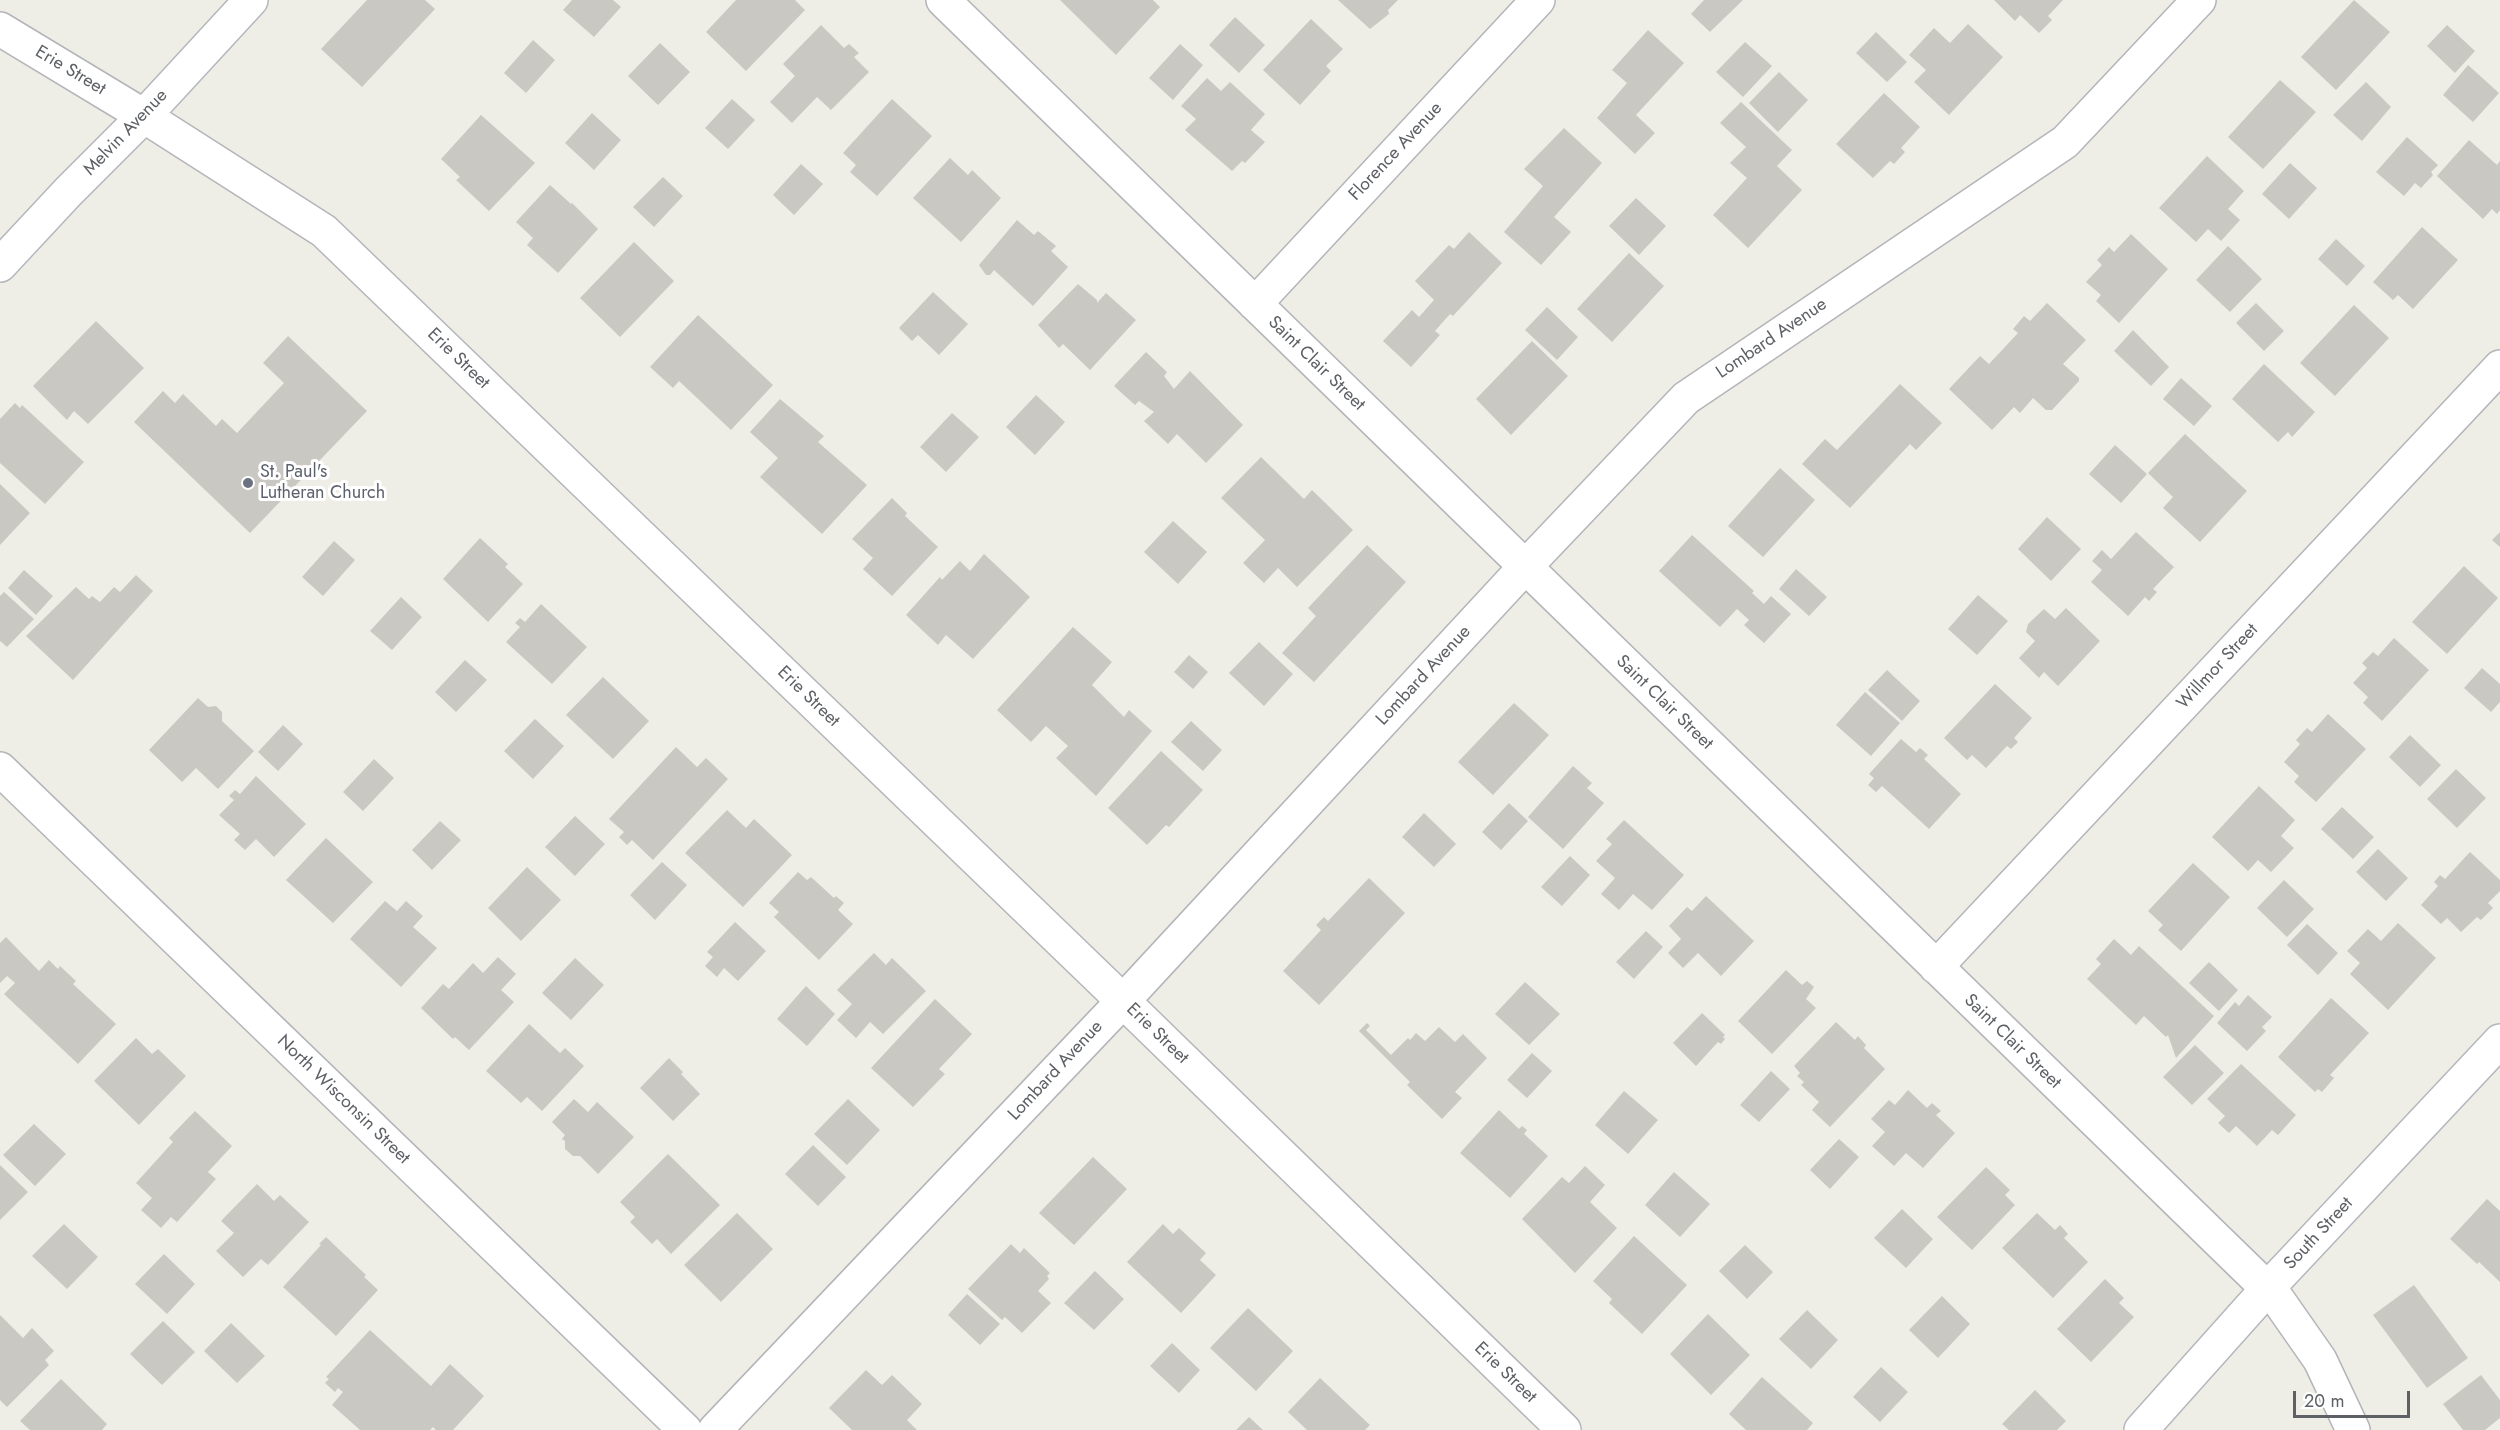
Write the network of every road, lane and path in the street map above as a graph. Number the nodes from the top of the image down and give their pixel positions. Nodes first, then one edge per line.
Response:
1 (251, 0) edge
2 (943, 0) edge
3 (1538, 0) edge
4 (2199, 0) edge
5 (0, 29) edge
6 (144, 116) junction
7 (0, 265) edge
8 (1255, 304) junction
9 (2500, 367) edge
10 (1525, 567) junction
11 (0, 769) edge
12 (1936, 967) junction
13 (1123, 1001) junction
14 (2500, 1041) edge
15 (2267, 1289) junction
16 (685, 1430) edge
17 (716, 1430) edge
18 (1564, 1430) edge
19 (2140, 1430) edge
20 (2353, 1430) edge

1 - 6 street, Melvin Avenue
2 - 8 street, Saint Clair Street
3 - 8 street, Florence Avenue
4 - 10 street, Lombard Avenue
5 - 6 street, Erie Street
6 - 7 street, Melvin Avenue
6 - 13 street, Erie Street
8 - 10 street, Saint Clair Street
9 - 12 street, Willmor Street
10 - 12 street, Saint Clair Street
10 - 13 street, Lombard Avenue
11 - 16 street, North Wisconsin Street
12 - 15 street, Saint Clair Street
13 - 17 street, Lombard Avenue
13 - 18 street, Erie Street
14 - 15 street, South Street
15 - 19 street, South Street
15 - 20 street, Saint Clair Street

